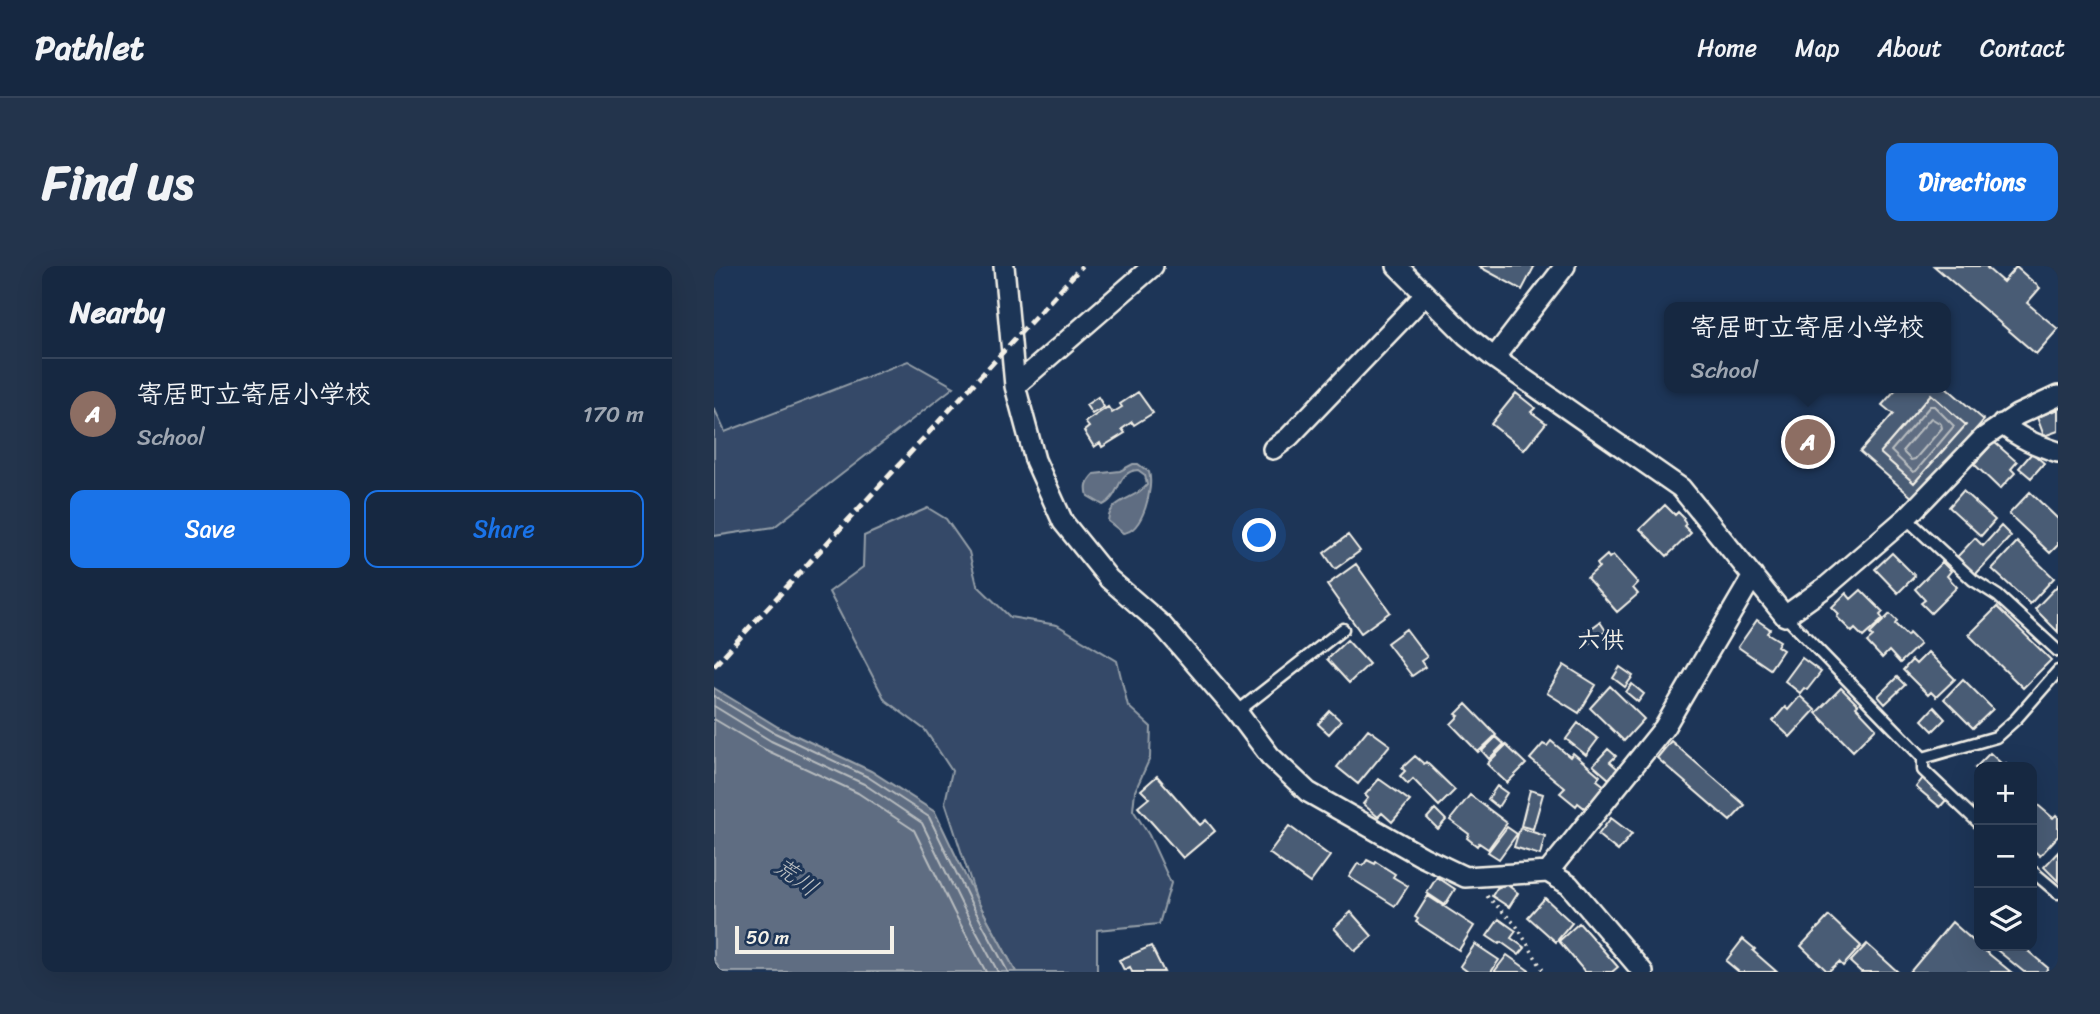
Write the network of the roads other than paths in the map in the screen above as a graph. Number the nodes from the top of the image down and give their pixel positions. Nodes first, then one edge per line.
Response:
1 (1004, 266) edge
2 (1153, 266) edge
3 (1397, 266) edge
4 (1565, 266) edge
5 (1425, 295) junction
6 (1494, 358) junction
7 (1016, 386) junction
8 (2058, 396) edge
9 (2002, 424) junction
10 (1272, 449) dead end
11 (2058, 452) edge
12 (1906, 518) junction
13 (1753, 576) junction
14 (1785, 615) junction
15 (1343, 629) dead end
16 (2058, 651) edge
17 (2058, 671) edge
18 (1237, 712) junction
19 (1923, 758) junction
20 (1974, 817) edge
21 (1548, 872) junction
22 (2037, 875) edge
23 (2058, 893) edge
24 (1643, 972) edge

1 - 7 street
2 - 7 street
3 - 5 street
4 - 6 street
5 - 6 street
5 - 10 street
6 - 13 street
7 - 18 street
8 - 9 street
9 - 11 street
9 - 12 street
12 - 14 street
12 - 16 lane
13 - 14 street
13 - 21 street
14 - 19 lane
15 - 18 lane
17 - 19 lane
18 - 21 street
19 - 20 lane
21 - 24 street
22 - 23 lane

